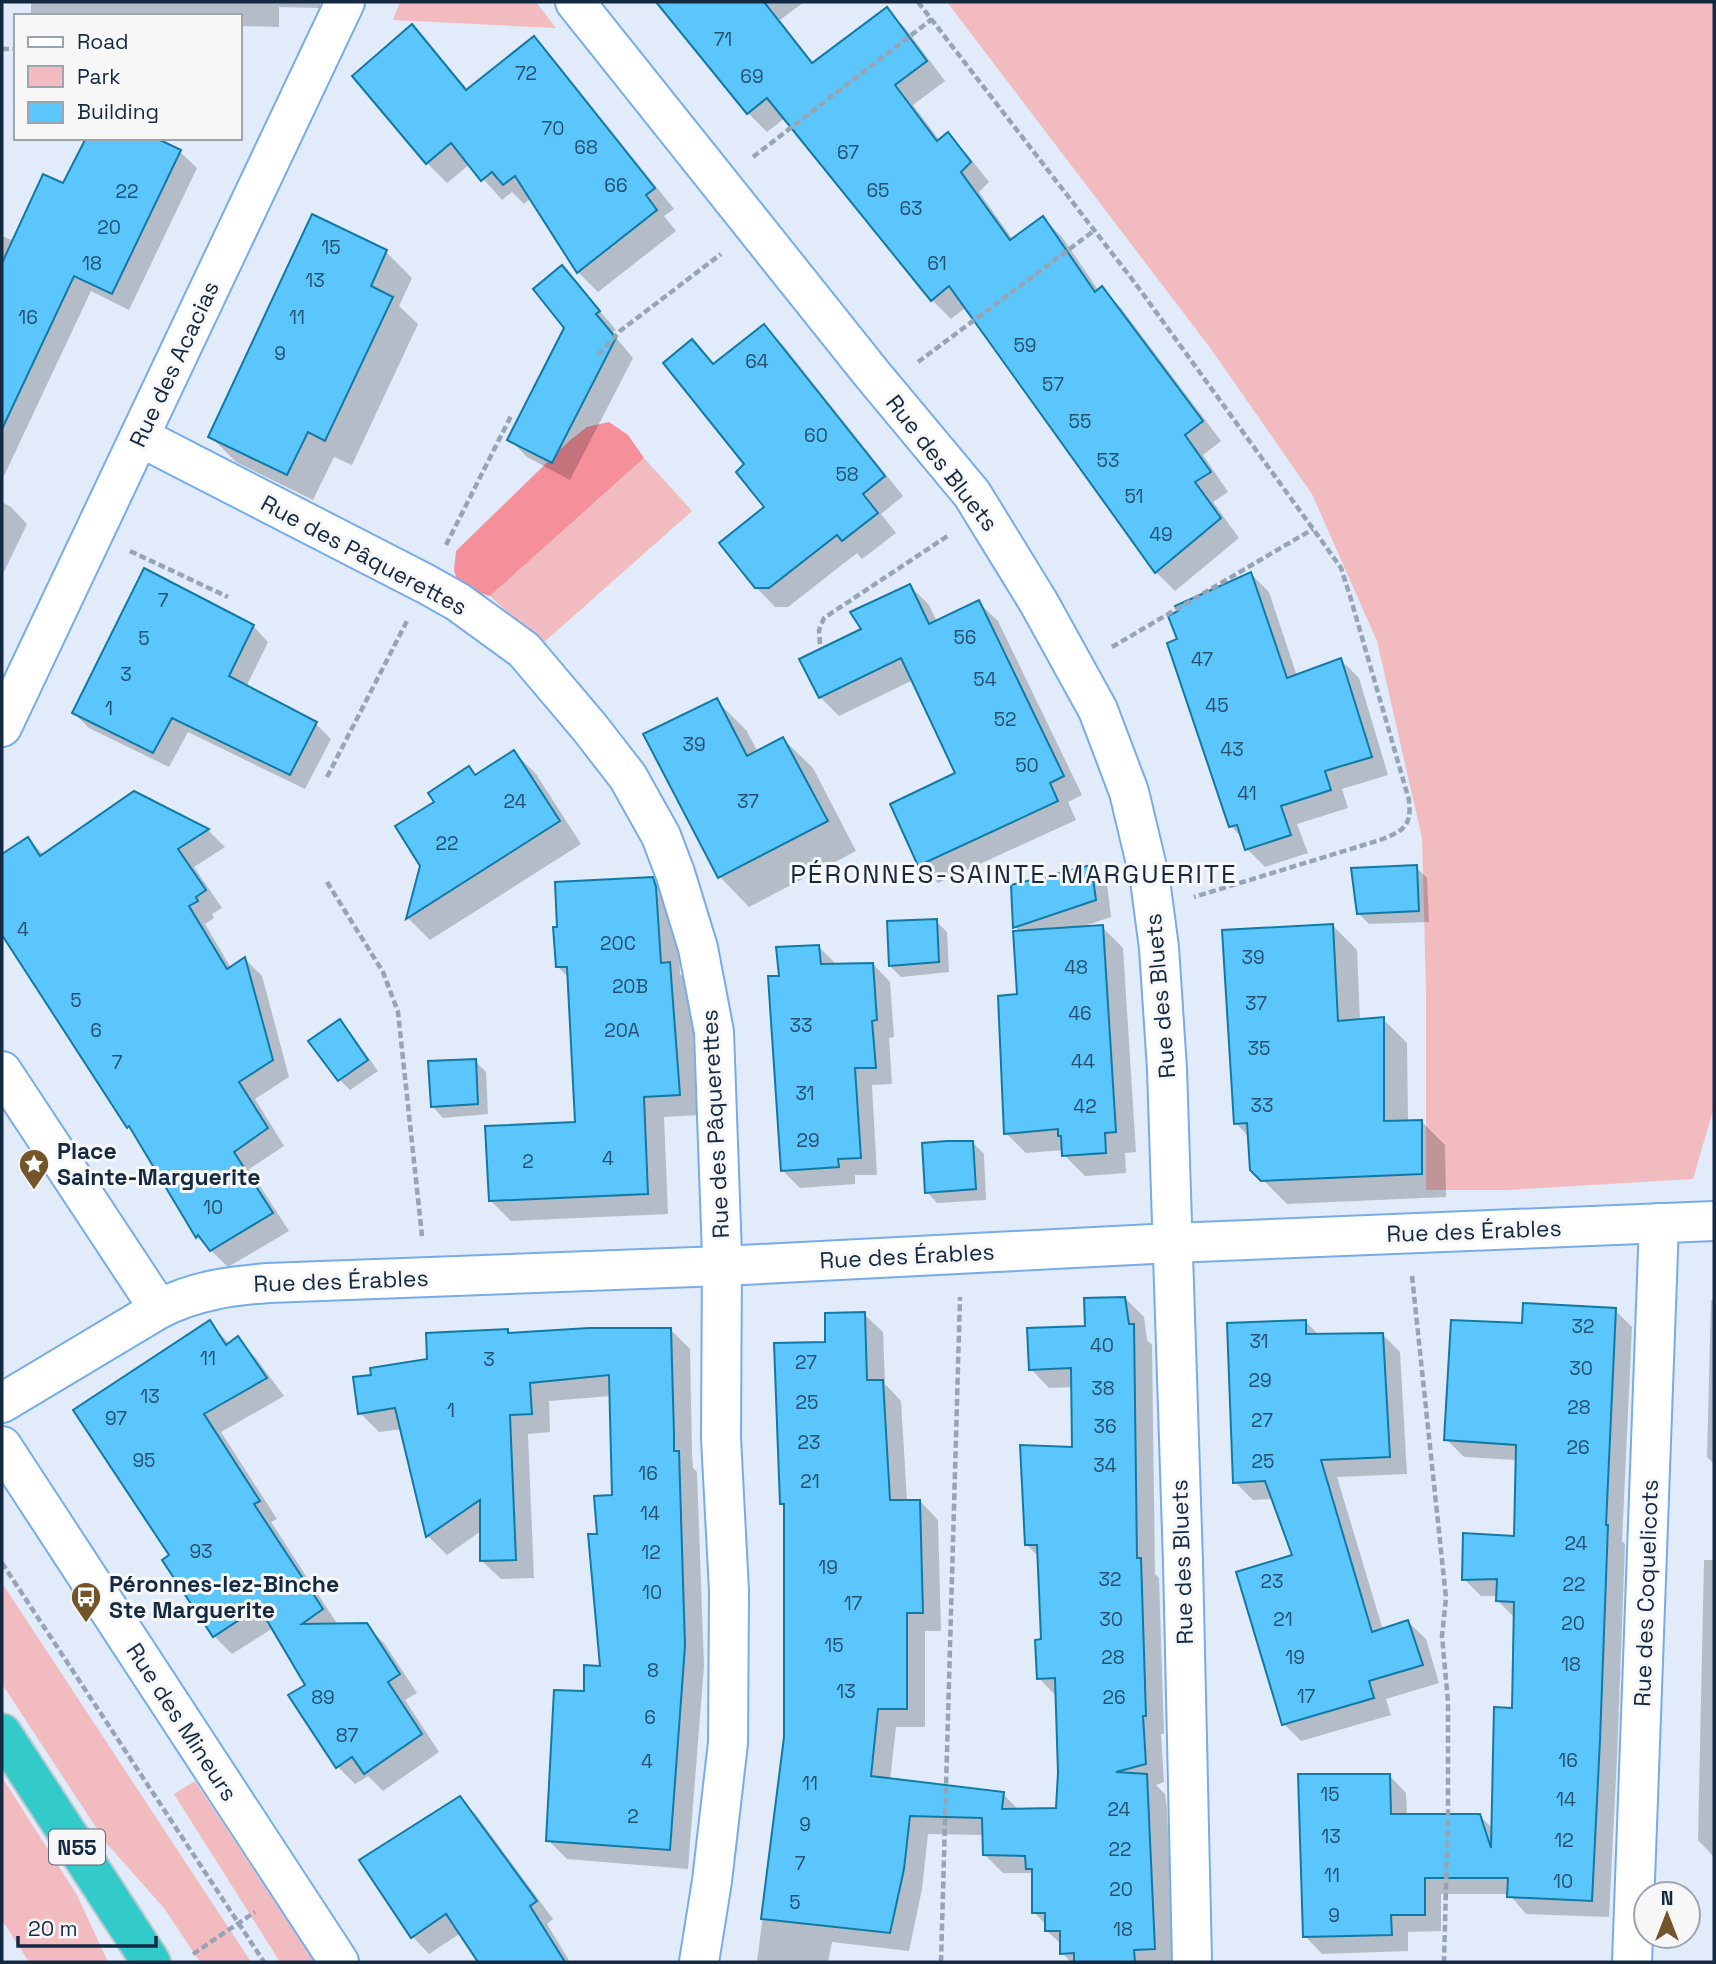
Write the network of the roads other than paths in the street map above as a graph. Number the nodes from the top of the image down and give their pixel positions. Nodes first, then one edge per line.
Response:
1 (345, 2) edge
2 (575, 2) edge
3 (140, 437) junction
4 (2, 727) edge
5 (2, 1071) edge
6 (1714, 1221) edge
7 (1659, 1223) junction
8 (1172, 1243) junction
9 (722, 1266) junction
10 (159, 1309) junction
11 (2, 1403) edge
12 (2, 1446) edge
13 (2, 1733) edge
14 (151, 1962) edge
15 (339, 1962) edge
16 (699, 1962) edge
17 (1192, 1962) edge
18 (1632, 1962) edge

1 - 3 street, Rue des Acacias
2 - 8 street, Rue des Bluets
3 - 4 street, Rue des Acacias
3 - 9 street, Rue des Pâquerettes
5 - 10 street
6 - 7 street, Rue des Érables
7 - 8 street, Rue des Érables
7 - 18 street, Rue des Coquelicots
8 - 9 street, Rue des Érables
8 - 17 street, Rue des Bluets
9 - 10 street, Rue des Érables
9 - 16 street, Rue des Pâquerettes
10 - 11 street
12 - 15 street, Rue des Mineurs
13 - 14 highway, N55

